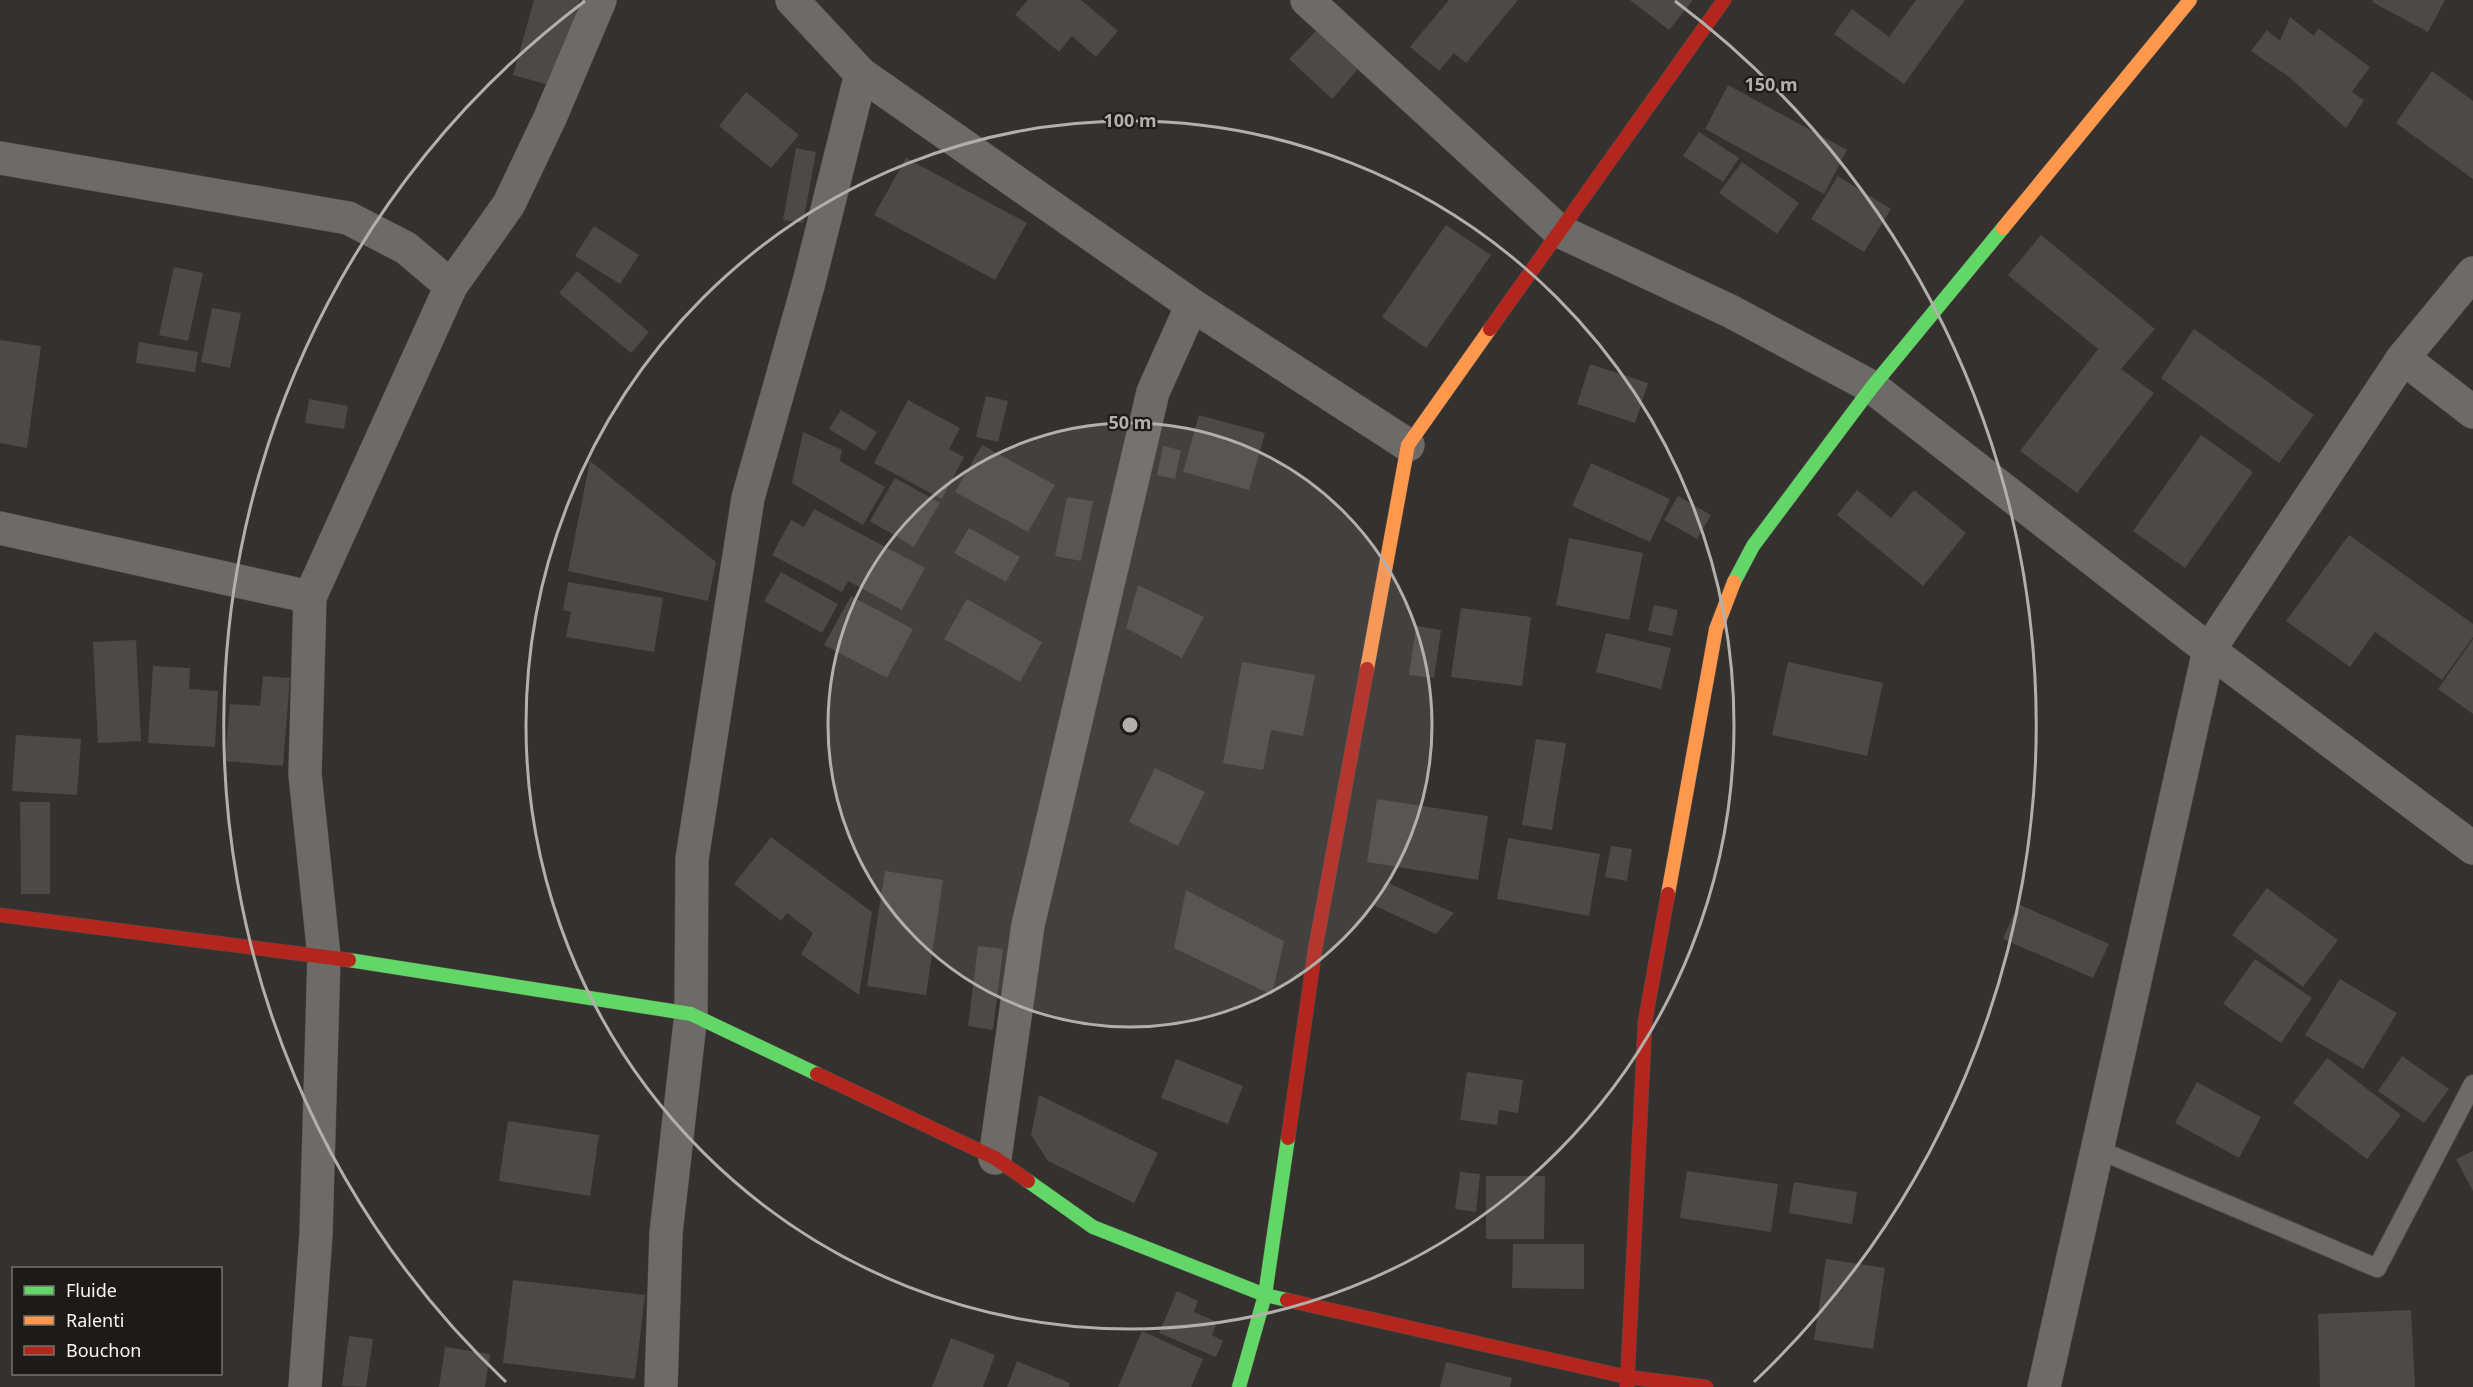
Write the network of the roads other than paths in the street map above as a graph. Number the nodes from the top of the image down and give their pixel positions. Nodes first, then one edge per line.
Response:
1 (600, 0) edge
2 (792, 0) edge
3 (1307, 0) edge
4 (1724, 0) edge
5 (2190, 0) edge
6 (861, 74) junction
7 (0, 158) edge
8 (1559, 231) junction
9 (2473, 273) edge
10 (451, 286) junction
11 (1192, 305) junction
12 (2403, 358) junction
13 (1872, 387) junction
14 (2473, 412) edge
15 (1408, 445) junction
16 (0, 528) edge
17 (310, 597) junction
18 (2209, 650) junction
19 (2473, 848) edge
20 (0, 915) edge
21 (324, 956) junction
22 (692, 1014) junction
23 (2473, 1084) edge
24 (2097, 1149) junction
25 (996, 1158) junction
26 (1265, 1295) junction
27 (1627, 1382) edge
28 (305, 1387) edge
29 (661, 1387) edge
30 (1239, 1387) edge
31 (1706, 1387) edge
32 (2044, 1387) edge

1 - 10 street
2 - 6 street
3 - 8 street
4 - 8 street
5 - 13 street
6 - 11 street
6 - 22 street
7 - 10 street
8 - 13 street
8 - 15 street
9 - 12 street
10 - 17 street
11 - 15 street
11 - 25 street
12 - 14 street
12 - 18 street
13 - 18 street
13 - 27 street
15 - 26 street
16 - 17 street
17 - 21 street
18 - 19 street
18 - 24 street
20 - 21 street
21 - 22 street
21 - 28 street
22 - 25 street
22 - 29 street
23 - 24 lane
24 - 32 street
25 - 26 street
26 - 27 street
26 - 30 street
27 - 31 street

